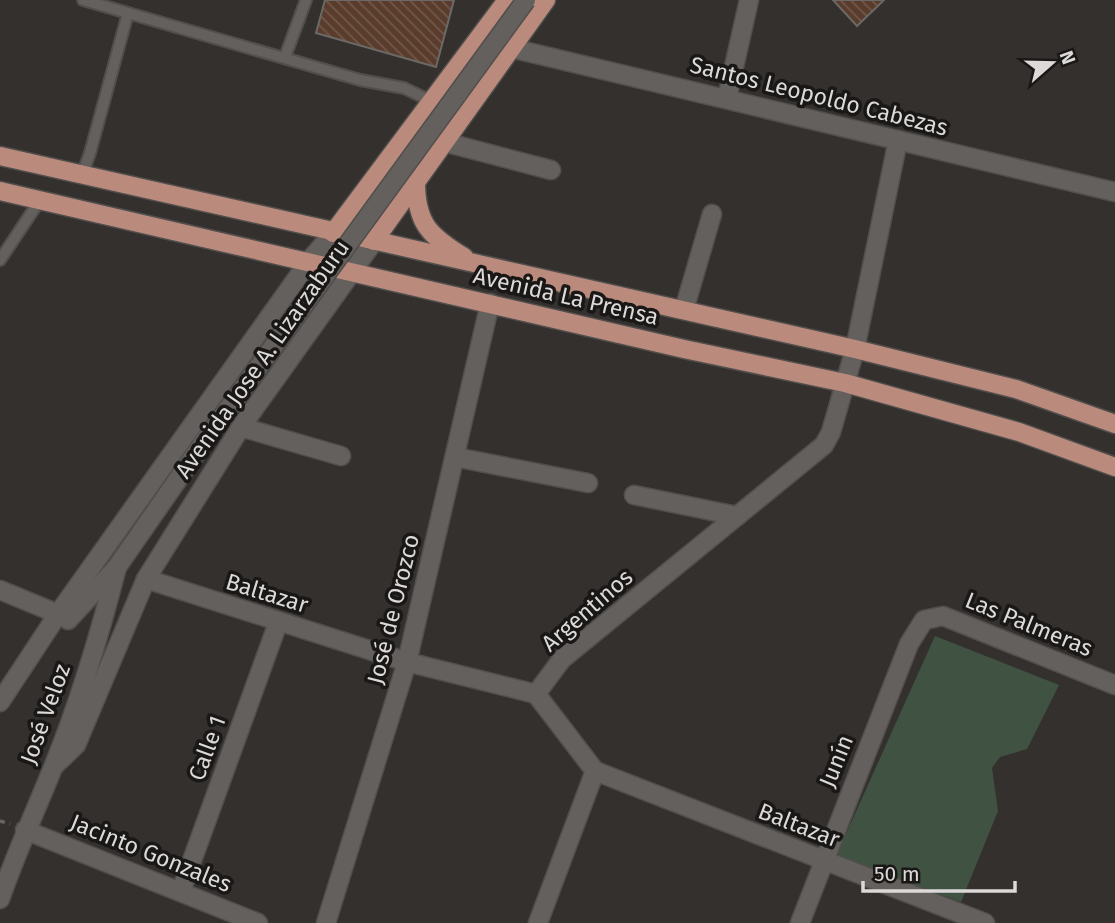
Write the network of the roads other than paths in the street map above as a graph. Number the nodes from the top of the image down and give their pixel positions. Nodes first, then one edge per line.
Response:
1 (83, 0) edge
2 (306, 0) edge
3 (507, 0) edge
4 (526, 0) edge
5 (546, 0) edge
6 (749, 0) edge
7 (128, 13) junction
8 (512, 48) junction
9 (285, 57) junction
10 (727, 98) junction
11 (433, 102) junction
12 (898, 141) junction
13 (444, 142) junction
14 (0, 156) edge
15 (551, 170) dead end
16 (82, 175) junction
17 (416, 182) junction
18 (0, 191) edge
19 (1115, 192) edge
20 (40, 200) junction
21 (712, 214) dead end
22 (333, 233) junction
23 (374, 241) junction
24 (0, 260) edge
25 (310, 260) junction
26 (475, 264) junction
27 (352, 271) junction
28 (490, 303) junction
29 (684, 310) junction
30 (855, 349) junction
31 (845, 383) junction
32 (1115, 425) edge
33 (240, 427) junction
34 (341, 456) dead end
35 (455, 457) junction
36 (1115, 467) edge
37 (588, 483) dead end
38 (634, 495) dead end
39 (737, 516) junction
40 (117, 567) junction
41 (146, 579) junction
42 (0, 590) edge
43 (58, 614) junction
44 (924, 620) joint
45 (278, 623) junction
46 (407, 662) junction
47 (1115, 685) edge
48 (536, 694) junction
49 (0, 702) edge
50 (0, 714) edge
51 (55, 765) junction
52 (595, 771) junction
53 (25, 830) junction
54 (823, 861) junction
55 (181, 891) junction
56 (0, 899) edge
57 (258, 923) edge
58 (326, 923) edge
59 (538, 923) edge
60 (800, 923) edge
61 (985, 923) edge

1 - 7 lane
2 - 9 lane
3 - 11 main road, Avenida Jose A. Lizarzaburu
4 - 40 street, bridge
5 - 8 main road, Avenida Jose A. Lizarzaburu
6 - 10 street
7 - 9 lane
7 - 16 lane
8 - 10 street, Santos Leopoldo Cabezas
8 - 13 main road, Avenida Jose A. Lizarzaburu
9 - 11 lane
10 - 12 street, Santos Leopoldo Cabezas
11 - 22 main road, Avenida Jose A. Lizarzaburu
12 - 19 street, Santos Leopoldo Cabezas
12 - 30 street
13 - 15 street
13 - 17 main road, Avenida Jose A. Lizarzaburu
14 - 16 main road, Avenida La Prensa
16 - 22 main road, Avenida La Prensa
17 - 23 main road, Avenida Jose A. Lizarzaburu
17 - 26 main road
18 - 20 main road, Avenida La Prensa
20 - 24 lane
20 - 25 main road, Avenida La Prensa
21 - 29 street
22 - 23 main road, Avenida La Prensa
22 - 25 street, Avenida Jose A. Lizarzaburu
23 - 26 main road, Avenida La Prensa
23 - 27 street, Avenida Jose A. Lizarzaburu
25 - 27 main road, Avenida La Prensa
25 - 43 street, Avenida Jose A. Lizarzaburu
26 - 29 main road, Avenida La Prensa
27 - 28 main road, Avenida La Prensa
27 - 33 street, Avenida Jose A. Lizarzaburu
28 - 31 main road, Avenida La Prensa
28 - 35 street, José de Orozco
29 - 30 main road, Avenida La Prensa
30 - 31 street, Argentinos
30 - 32 main road, Avenida La Prensa
31 - 36 main road, Avenida La Prensa
31 - 39 street, Argentinos
33 - 34 street
33 - 41 street, Avenida Jose A. Lizarzaburu
35 - 37 street
35 - 46 street, José de Orozco
38 - 39 street
39 - 48 street, Argentinos
40 - 50 street
40 - 51 street, José Veloz
41 - 45 street, Baltazar
41 - 51 street, Avenida Jose A. Lizarzaburu
42 - 43 street
43 - 49 street, Avenida Jose A. Lizarzaburu
44 - 47 street, Las Palmeras
44 - 54 street, Junín
45 - 46 street, Baltazar
45 - 55 street, Calle 1
46 - 48 street, Baltazar
46 - 58 street, José de Orozco
48 - 52 street
51 - 53 street, José Veloz
52 - 54 street, Baltazar
52 - 59 street
53 - 55 street, Jacinto Gonzales
53 - 56 street, José Veloz
54 - 60 street, Junín
54 - 61 street, Baltazar
55 - 57 street, Jacinto Gonzales

